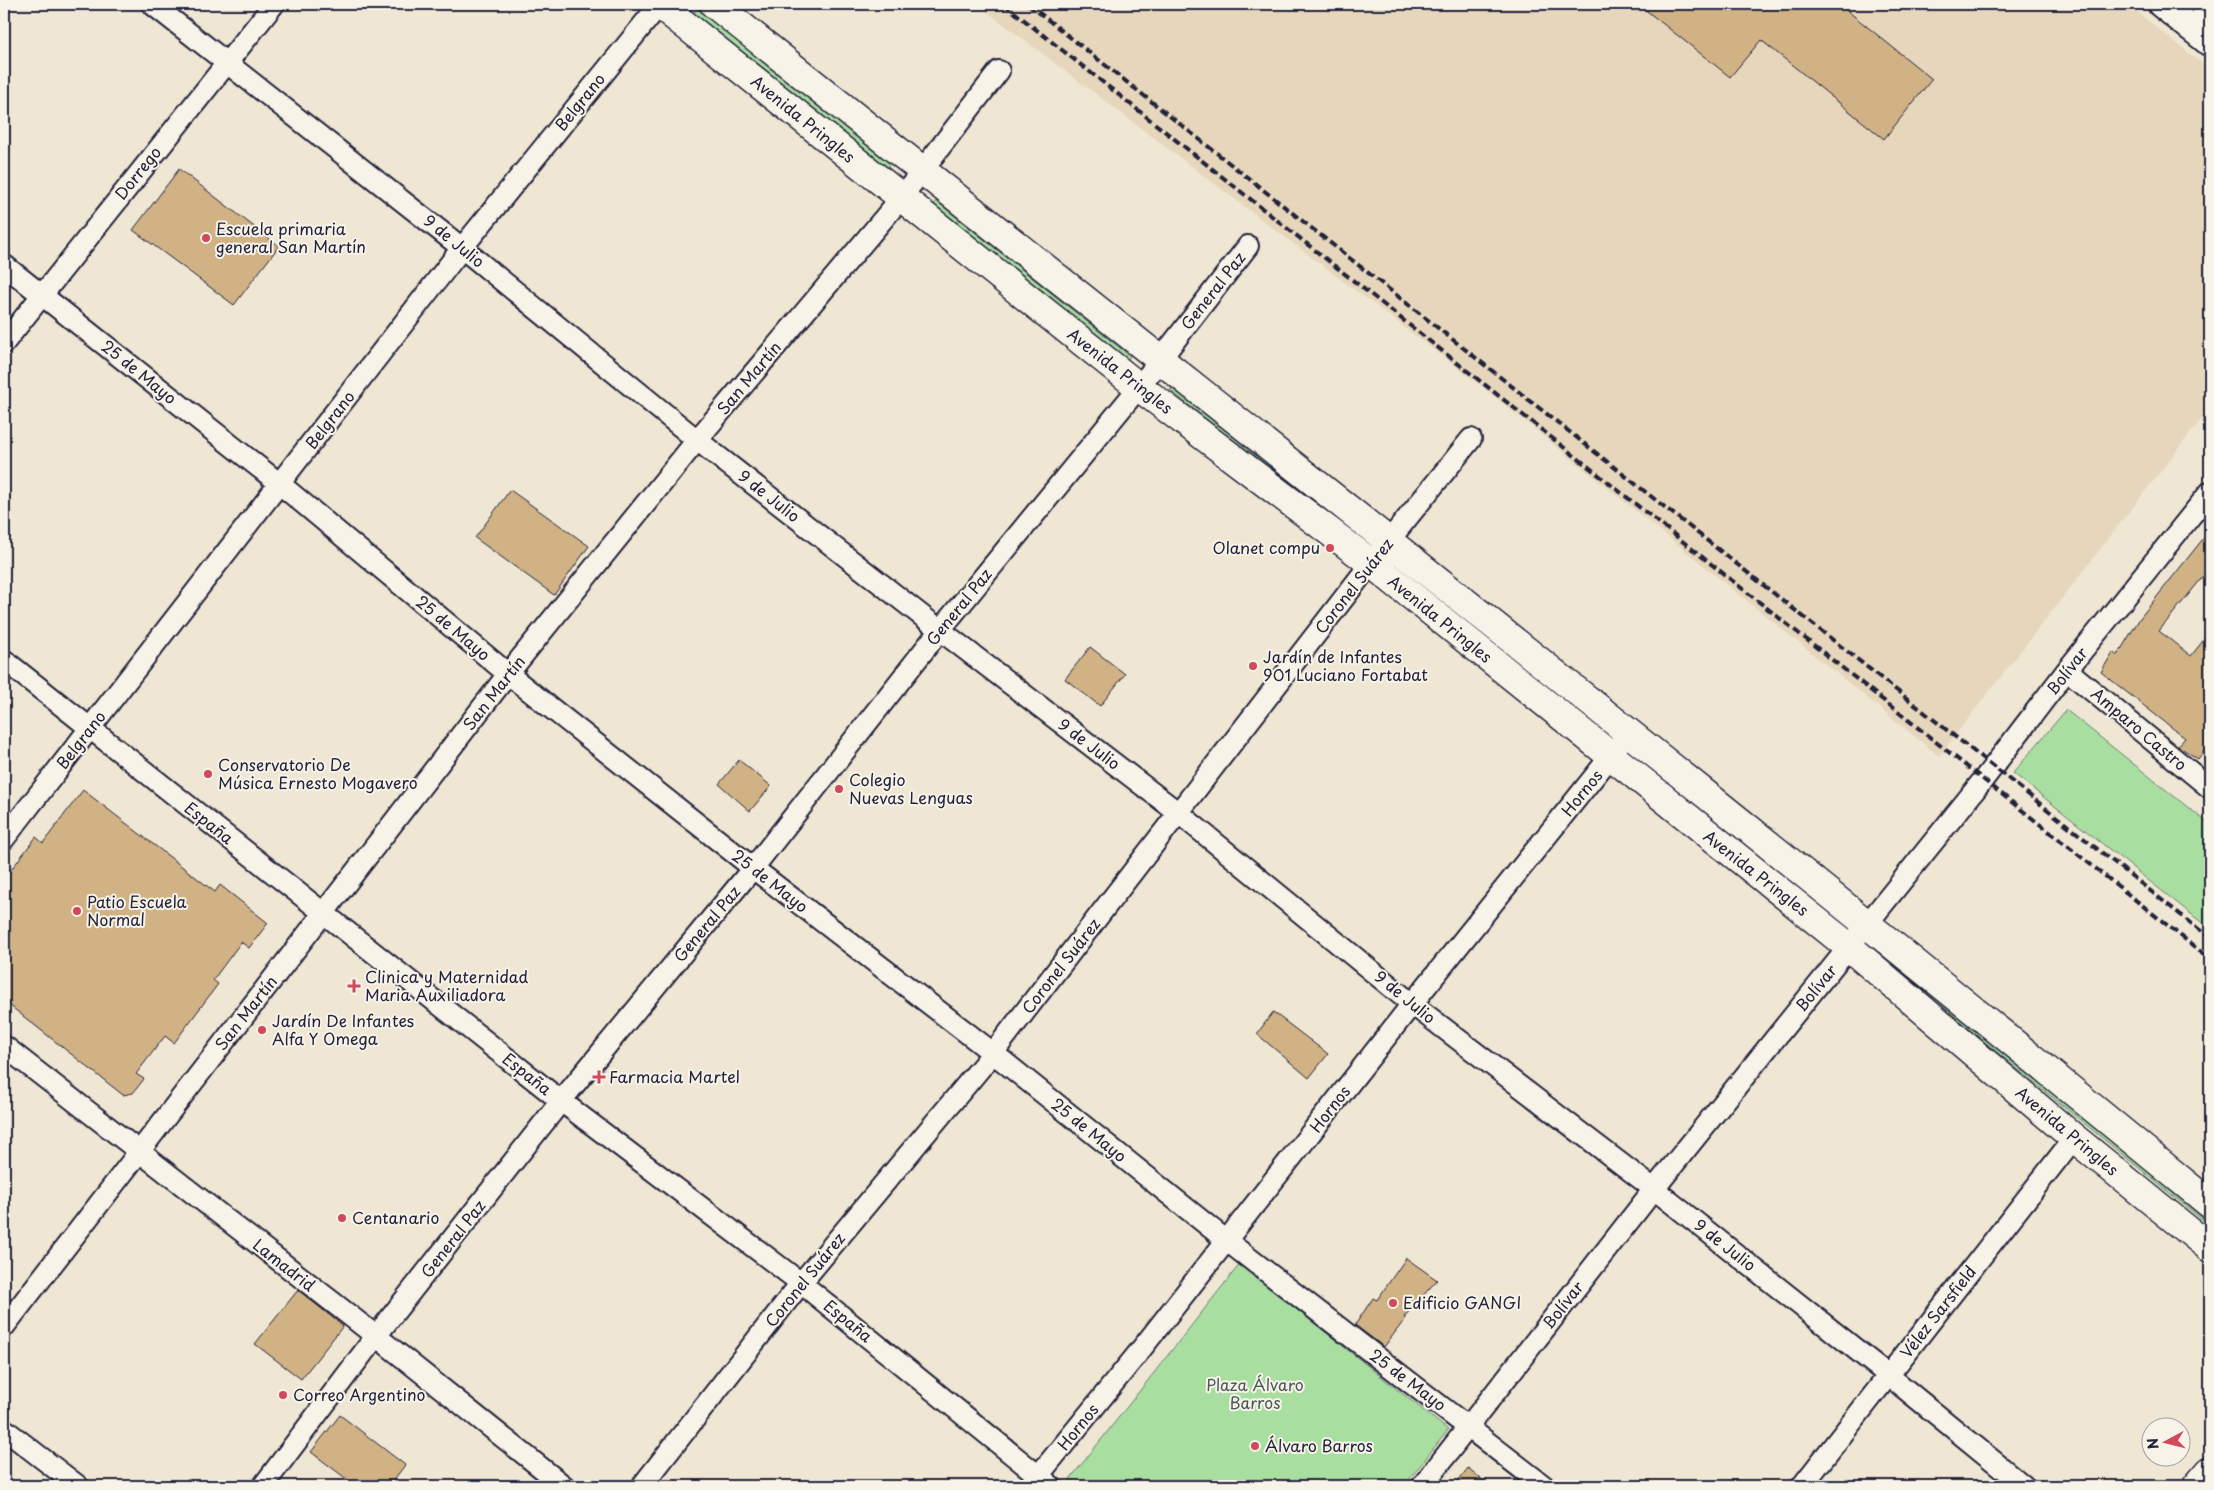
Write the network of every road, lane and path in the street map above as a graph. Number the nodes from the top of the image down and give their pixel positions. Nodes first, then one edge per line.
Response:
1 (152, 4) edge
2 (274, 4) edge
3 (659, 4) edge
4 (714, 4) edge
5 (2161, 4) edge
6 (2210, 5) edge
7 (2201, 36) edge
8 (226, 63) junction
9 (999, 71) dead end
10 (922, 170) junction
11 (901, 198) junction
12 (1248, 246) dead end
13 (462, 248) junction
14 (4, 265) edge
15 (42, 294) junction
16 (4, 344) edge
17 (1159, 358) junction
18 (1139, 387) junction
19 (1471, 439) dead end
20 (697, 440) junction
21 (280, 484) junction
22 (2210, 492) edge
23 (1390, 540) junction
24 (1371, 564) junction
25 (940, 630) junction
26 (4, 660) edge
27 (2067, 670) junction
28 (508, 674) junction
29 (90, 729) junction
30 (1628, 731) junction
31 (1610, 757) junction
32 (2210, 788) edge
33 (1180, 814) junction
34 (4, 839) edge
35 (753, 868) junction
36 (324, 913) junction
37 (1868, 923) junction
38 (1849, 947) junction
39 (1412, 1004) junction
40 (4, 1046) edge
41 (993, 1053) junction
42 (561, 1101) junction
43 (2074, 1138) junction
44 (138, 1152) junction
45 (1654, 1189) junction
46 (2210, 1204) edge
47 (1227, 1241) junction
48 (2210, 1248) edge
49 (801, 1283) junction
50 (4, 1327) edge
51 (376, 1336) junction
52 (1888, 1375) junction
53 (1469, 1426) junction
54 (4, 1429) edge
55 (2210, 1471) edge
56 (1039, 1483) edge
57 (78, 1486) edge
58 (263, 1486) edge
59 (564, 1486) edge
60 (642, 1486) edge
61 (1422, 1486) edge
62 (1544, 1486) edge
63 (1802, 1486) edge
64 (2024, 1486) edge
65 (2198, 1486) edge

1 - 8 street, 9 de Julio
2 - 8 street, Dorrego
3 - 11 main road, Avenida Pringles
3 - 13 street, Belgrano
4 - 10 main road, Avenida Pringles
5 - 7 street
6 - 7 street
8 - 13 street, 9 de Julio
8 - 15 street, Dorrego
9 - 10 street, San Martín
10 - 11 street, San Martín
10 - 17 main road, Avenida Pringles
11 - 18 main road, Avenida Pringles
11 - 20 street, San Martín
12 - 17 street, General Paz
13 - 20 street, 9 de Julio
13 - 21 street, Belgrano
14 - 15 street, 25 de Mayo
15 - 16 street, Dorrego
15 - 21 street, 25 de Mayo
17 - 18 street, General Paz
17 - 23 main road, Avenida Pringles
18 - 24 main road, Avenida Pringles
18 - 25 street, General Paz
19 - 23 street, Coronel Suárez
20 - 25 street, 9 de Julio
20 - 28 street, San Martín
21 - 28 street, 25 de Mayo
21 - 29 street, Belgrano
22 - 27 street, Bolívar
23 - 24 street, Coronel Suárez
23 - 30 main road, Avenida Pringles
24 - 31 main road, Avenida Pringles
24 - 33 street, Coronel Suárez
25 - 33 street, 9 de Julio
25 - 35 street, General Paz
26 - 29 street, España
27 - 32 street, Amparo Castro
27 - 37 street, Bolívar
28 - 35 street, 25 de Mayo
28 - 36 street, San Martín
29 - 34 street, Belgrano
29 - 36 street, España
30 - 31 street, Hornos
30 - 37 main road, Avenida Pringles
31 - 38 main road, Avenida Pringles
31 - 39 street, Hornos
33 - 39 street, 9 de Julio
33 - 41 street, Coronel Suárez
35 - 41 street, 25 de Mayo
35 - 42 street, General Paz
36 - 42 street, España
36 - 44 street, San Martín
37 - 38 street, Bolívar
37 - 46 main road, Avenida Pringles
38 - 43 main road, Avenida Pringles
38 - 45 street, Bolívar
39 - 45 street, 9 de Julio
39 - 47 street, Hornos
40 - 44 street, Lamadrid
41 - 47 street, 25 de Mayo
41 - 49 street, Coronel Suárez
42 - 49 street, España
42 - 51 street, General Paz
43 - 48 main road, Avenida Pringles
43 - 52 street, Vélez Sarsfield
44 - 50 street, San Martín
44 - 51 street, Lamadrid
45 - 52 street, 9 de Julio
45 - 53 street, Bolívar
47 - 53 street, 25 de Mayo
47 - 56 street, Hornos
49 - 56 street, España
49 - 60 street, Coronel Suárez
51 - 58 street, General Paz
51 - 59 street, Lamadrid
52 - 63 street, Vélez Sarsfield
52 - 64 street, 9 de Julio
53 - 61 street, Bolívar
53 - 62 street, 25 de Mayo
54 - 57 street
55 - 65 main road

